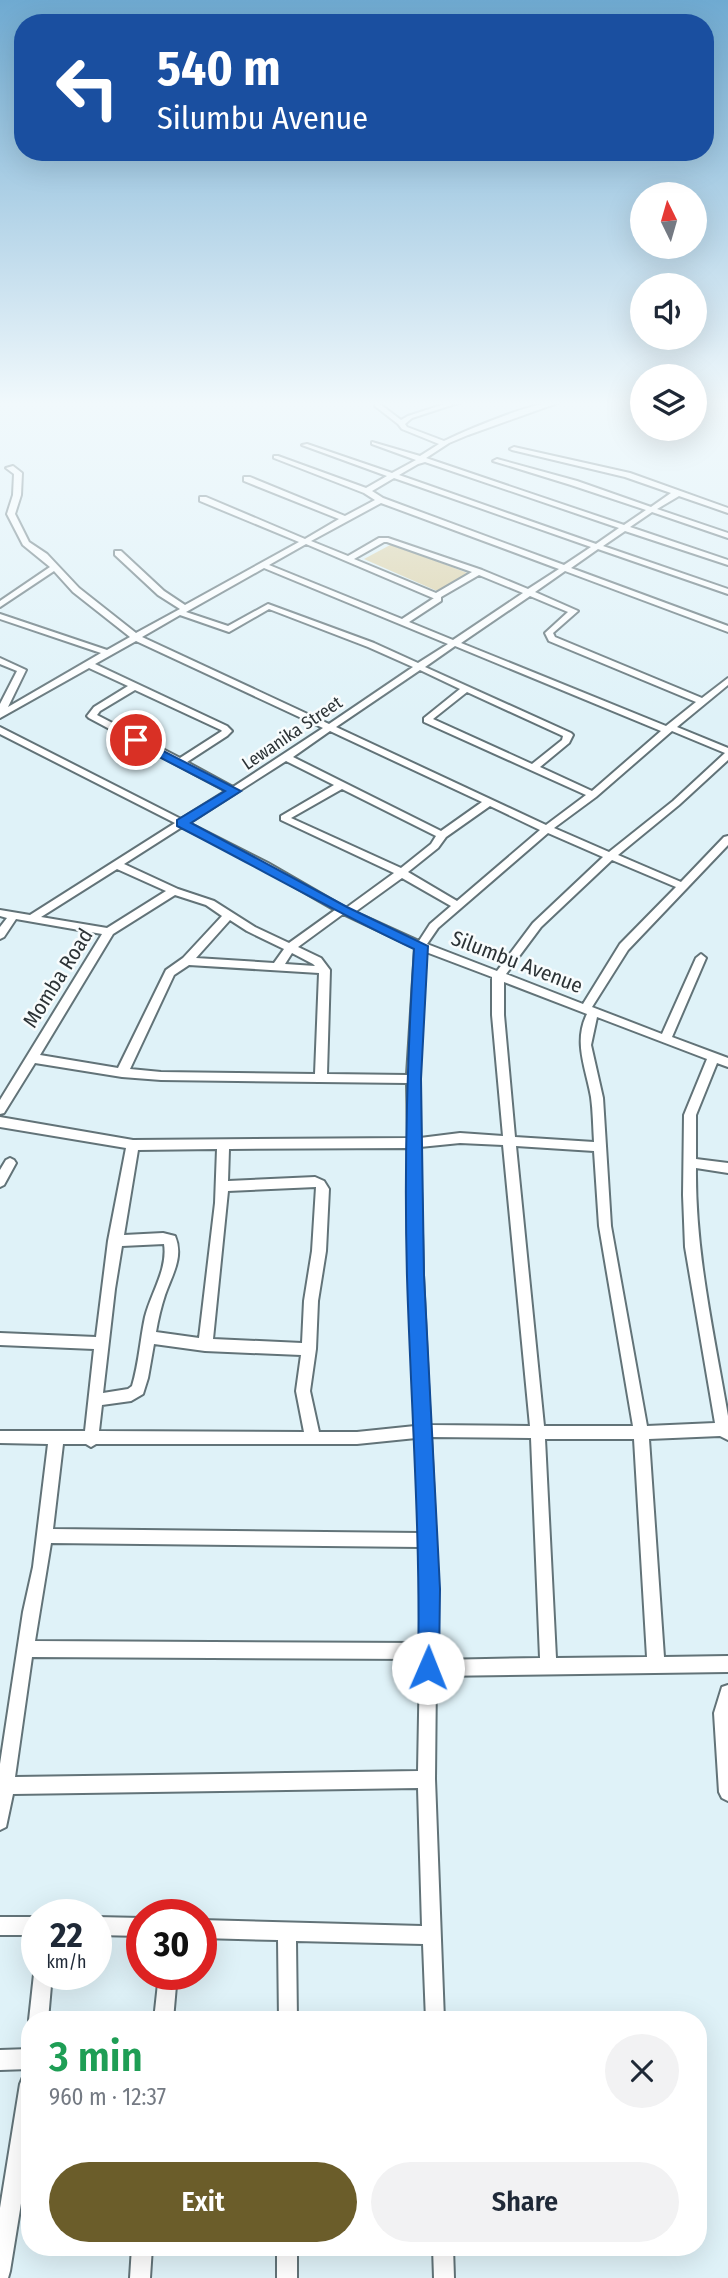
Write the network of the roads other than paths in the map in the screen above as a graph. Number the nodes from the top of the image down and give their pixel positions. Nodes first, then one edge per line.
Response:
1 (13, 507) edge
2 (223, 507) edge
3 (316, 507) edge
4 (367, 507) edge
5 (400, 507) edge
6 (485, 507) edge
7 (565, 507) edge
8 (641, 507) edge
9 (656, 507) edge
10 (651, 511) junction
11 (345, 519) junction
12 (623, 528) junction
13 (728, 536) edge
14 (307, 542) junction
15 (597, 547) junction
16 (118, 553) dead end
17 (349, 559) junction
18 (728, 563) edge
19 (263, 565) junction
20 (53, 568) junction
21 (566, 568) junction
22 (479, 572) junction
23 (529, 592) junction
24 (728, 592) edge
25 (436, 596) junction
26 (0, 605) edge
27 (181, 610) junction
28 (0, 616) edge
29 (402, 622) junction
30 (728, 629) edge
31 (137, 638) junction
32 (455, 643) junction
33 (109, 653) junction
34 (0, 661) edge
35 (88, 664) junction
36 (417, 668) junction
37 (728, 681) edge
38 (135, 686) junction
39 (464, 690) junction
40 (702, 701) junction
41 (0, 714) edge
42 (329, 725) junction
43 (669, 728) junction
44 (0, 730) edge
45 (728, 753) edge
46 (286, 757) junction
47 (180, 762) junction
48 (532, 769) junction
49 (341, 785) junction
50 (234, 791) junction
51 (593, 795) junction
52 (489, 802) junction
53 (182, 823) junction
54 (547, 829) junction
55 (442, 835) junction
56 (728, 839) edge
57 (610, 856) junction
58 (116, 864) junction
59 (402, 873) junction
60 (682, 886) junction
61 (174, 891) junction
62 (458, 906) junction
63 (345, 911) junction
64 (0, 913) edge
65 (14, 915) junction
66 (228, 916) junction
67 (32, 918) junction
68 (109, 932) junction
69 (0, 935) edge
70 (421, 946) junction
71 (291, 947) junction
72 (701, 958) dead end
73 (187, 961) junction
74 (277, 967) junction
75 (325, 970) junction
76 (498, 976) junction
77 (590, 1010) junction
78 (666, 1038) junction
79 (32, 1058) junction
80 (713, 1058) junction
81 (728, 1063) edge
82 (122, 1073) junction
83 (321, 1078) junction
84 (413, 1079) junction
85 (0, 1110) edge
86 (0, 1122) edge
87 (511, 1141) junction
88 (415, 1143) junction
89 (223, 1144) junction
90 (133, 1145) junction
91 (598, 1147) junction
92 (10, 1163) dead end
93 (690, 1163) junction
94 (728, 1168) edge
95 (0, 1182) edge
96 (222, 1186) junction
97 (115, 1241) junction
98 (147, 1336) junction
99 (0, 1339) edge
100 (101, 1343) junction
101 (205, 1345) junction
102 (309, 1349) junction
103 (97, 1400) junction
104 (425, 1431) junction
105 (726, 1431) edge
106 (641, 1433) junction
107 (538, 1434) junction
108 (0, 1437) edge
109 (313, 1438) junction
110 (56, 1440) junction
111 (91, 1440) junction
112 (44, 1536) junction
113 (426, 1540) junction
114 (26, 1649) junction
115 (429, 1660) junction
116 (728, 1664) edge
117 (548, 1665) junction
118 (656, 1665) junction
119 (728, 1693) edge
120 (426, 1779) junction
121 (3, 1786) edge
122 (728, 1792) edge
123 (0, 1821) edge
124 (0, 1926) edge
125 (21, 1926) edge
126 (217, 1930) edge
127 (288, 1933) junction
128 (431, 1935) junction
129 (41, 1990) edge
130 (166, 1990) edge
131 (39, 2011) edge
132 (164, 2011) edge
133 (288, 2011) edge
134 (435, 2011) edge
135 (21, 2059) edge
136 (0, 2060) edge
137 (21, 2134) edge
138 (2, 2238) edge
139 (141, 2256) edge
140 (287, 2256) edge
141 (443, 2256) edge
142 (0, 2271) edge
143 (140, 2278) edge
144 (286, 2278) edge
145 (444, 2278) edge

1 - 20 street
2 - 14 street
3 - 11 street
4 - 11 street
5 - 21 street
6 - 15 street
7 - 12 street
8 - 10 street
9 - 10 street, Lewanika Street
10 - 12 street, Lewanika Street
10 - 13 street
11 - 14 street
12 - 15 street, Lewanika Street
12 - 18 street
14 - 17 street
14 - 19 street
15 - 21 street, Lewanika Street
15 - 24 street
16 - 27 street
17 - 22 street
17 - 25 street
19 - 27 street
19 - 29 street
20 - 26 street
20 - 31 street
21 - 23 street, Lewanika Street
21 - 30 street
22 - 23 street
22 - 25 street
23 - 32 street, Lewanika Street
23 - 40 street
25 - 29 street
27 - 31 street
27 - 36 street
28 - 33 street
29 - 32 street
31 - 33 street
31 - 42 street
32 - 36 street, Lewanika Street
32 - 43 street
33 - 35 street
34 - 41 street
35 - 38 street
35 - 41 street
36 - 39 street
36 - 42 street, Lewanika Street
37 - 40 street
38 - 47 street
38 - 47 street
39 - 48 street
39 - 48 street
40 - 43 street
42 - 46 street, Lewanika Street
42 - 52 street
43 - 45 street
43 - 51 street
44 - 53 street, Silumbu Avenue
45 - 57 street
46 - 49 street
46 - 50 street, Lewanika Street
47 - 50 street
48 - 51 street
49 - 55 street
49 - 59 street
50 - 53 street, Lewanika Street
51 - 54 street
52 - 54 street
52 - 55 street
53 - 58 street, Lewanika Street
53 - 63 street, Silumbu Avenue
54 - 57 street
54 - 62 street
55 - 59 street
56 - 60 street
57 - 60 street
57 - 76 street
58 - 61 street
58 - 67 street, Lewanika Street
59 - 62 street
59 - 63 street
60 - 77 street
61 - 66 street
61 - 68 street, Momba Road
62 - 70 street
63 - 70 street, Silumbu Avenue
63 - 71 street
64 - 65 street
65 - 67 street
65 - 69 street
66 - 71 street
66 - 73 street
67 - 68 street
68 - 79 street, Momba Road
70 - 76 street, Silumbu Avenue
70 - 84 street
71 - 74 street
71 - 75 street
72 - 78 street
73 - 74 street
73 - 82 street
74 - 75 street
75 - 83 street
76 - 77 street, Silumbu Avenue
76 - 87 street
77 - 78 street, Silumbu Avenue
77 - 91 street
78 - 80 street, Silumbu Avenue
79 - 82 street
79 - 85 street, Momba Road
80 - 81 street, Silumbu Avenue
80 - 93 street
82 - 83 street
83 - 84 street
84 - 88 street
86 - 90 street
87 - 88 street
87 - 91 street
87 - 107 street
88 - 89 street
88 - 104 street
89 - 90 street
89 - 96 street
90 - 97 street
91 - 106 street
92 - 95 street
93 - 94 street
93 - 105 street
96 - 101 street
96 - 102 street
97 - 98 street
97 - 100 street
98 - 101 street
98 - 103 street
99 - 100 street
100 - 103 street
101 - 102 street
102 - 109 street
103 - 111 street
104 - 107 street
104 - 109 street
104 - 113 street
105 - 106 street
106 - 107 street
106 - 118 street
107 - 117 street
108 - 110 street
109 - 111 street
110 - 111 street
110 - 112 street
112 - 113 street
112 - 114 street
113 - 115 street
114 - 115 street
114 - 121 street
115 - 117 street
115 - 120 street
116 - 118 street
117 - 118 street
119 - 122 street
120 - 121 street
120 - 128 street
121 - 123 street
124 - 125 street
126 - 127 street
127 - 128 street
127 - 133 street
128 - 134 street
129 - 131 street
130 - 132 street
135 - 136 street
137 - 138 street
138 - 142 street
139 - 143 street
140 - 144 street
141 - 145 street

